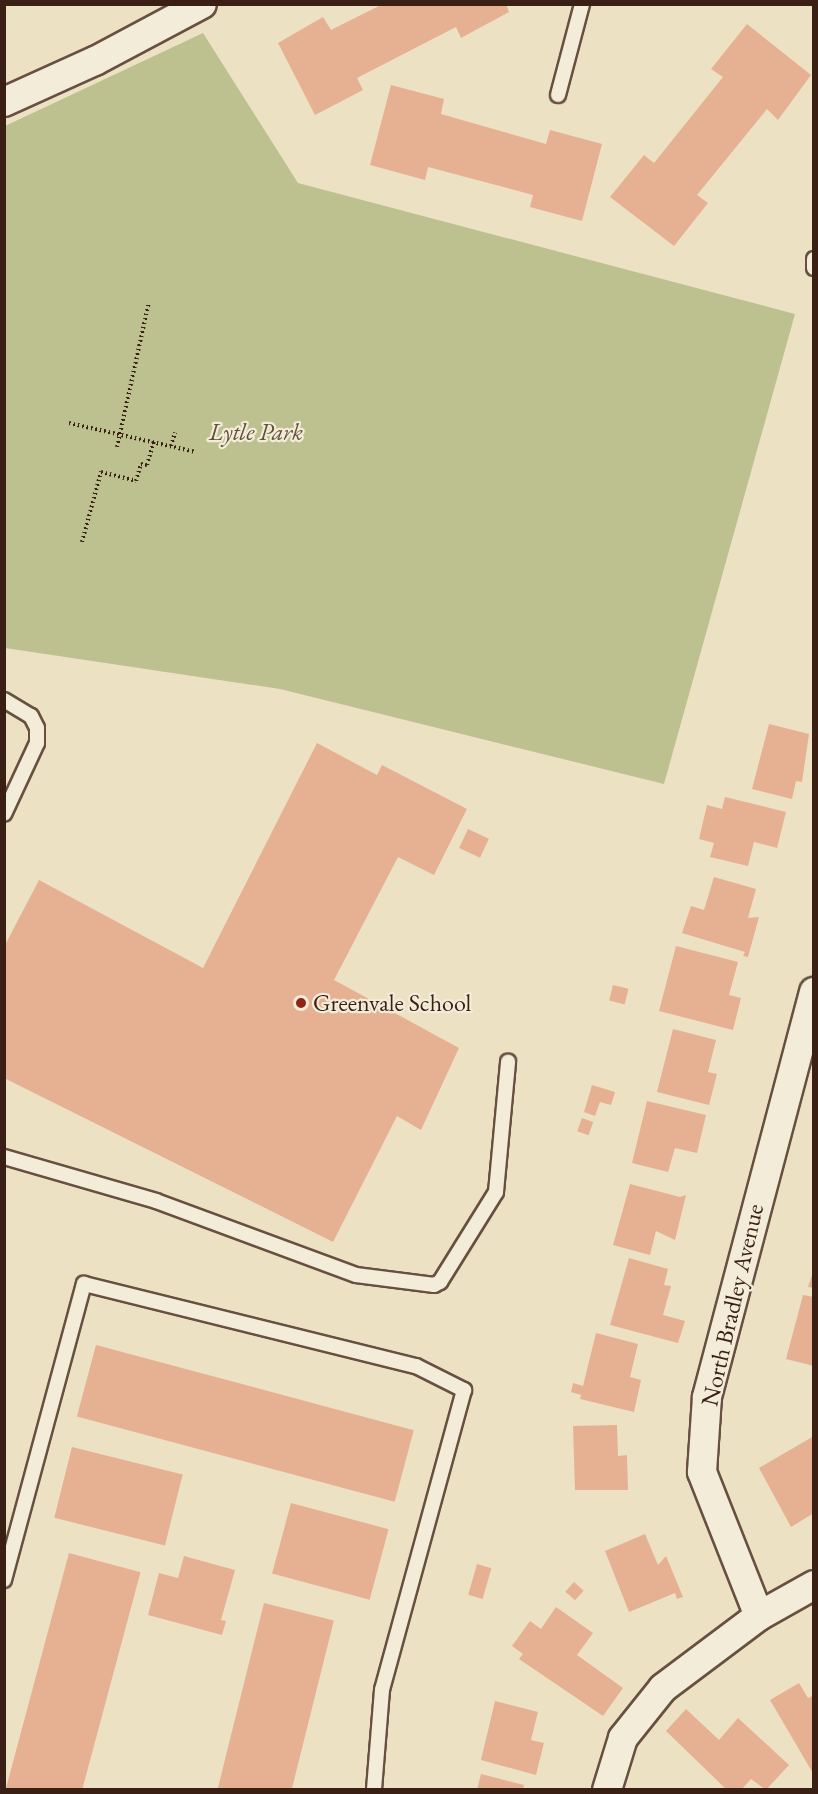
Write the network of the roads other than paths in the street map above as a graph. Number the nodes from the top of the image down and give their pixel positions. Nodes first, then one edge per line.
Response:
1 (202, 4) edge
2 (582, 4) edge
3 (558, 94) dead end
4 (4, 102) edge
5 (813, 259) edge
6 (813, 268) edge
7 (4, 700) edge
8 (4, 814) edge
9 (813, 992) edge
10 (508, 1062) dead end
11 (4, 1157) edge
12 (4, 1580) edge
13 (813, 1585) edge
14 (759, 1616) junction
15 (374, 1790) edge
16 (607, 1790) edge

1 - 4 street
2 - 3 lane
5 - 6 lane
7 - 8 lane
9 - 14 street, North Bradley Avenue
10 - 11 lane
12 - 15 lane
13 - 14 street
14 - 16 street

